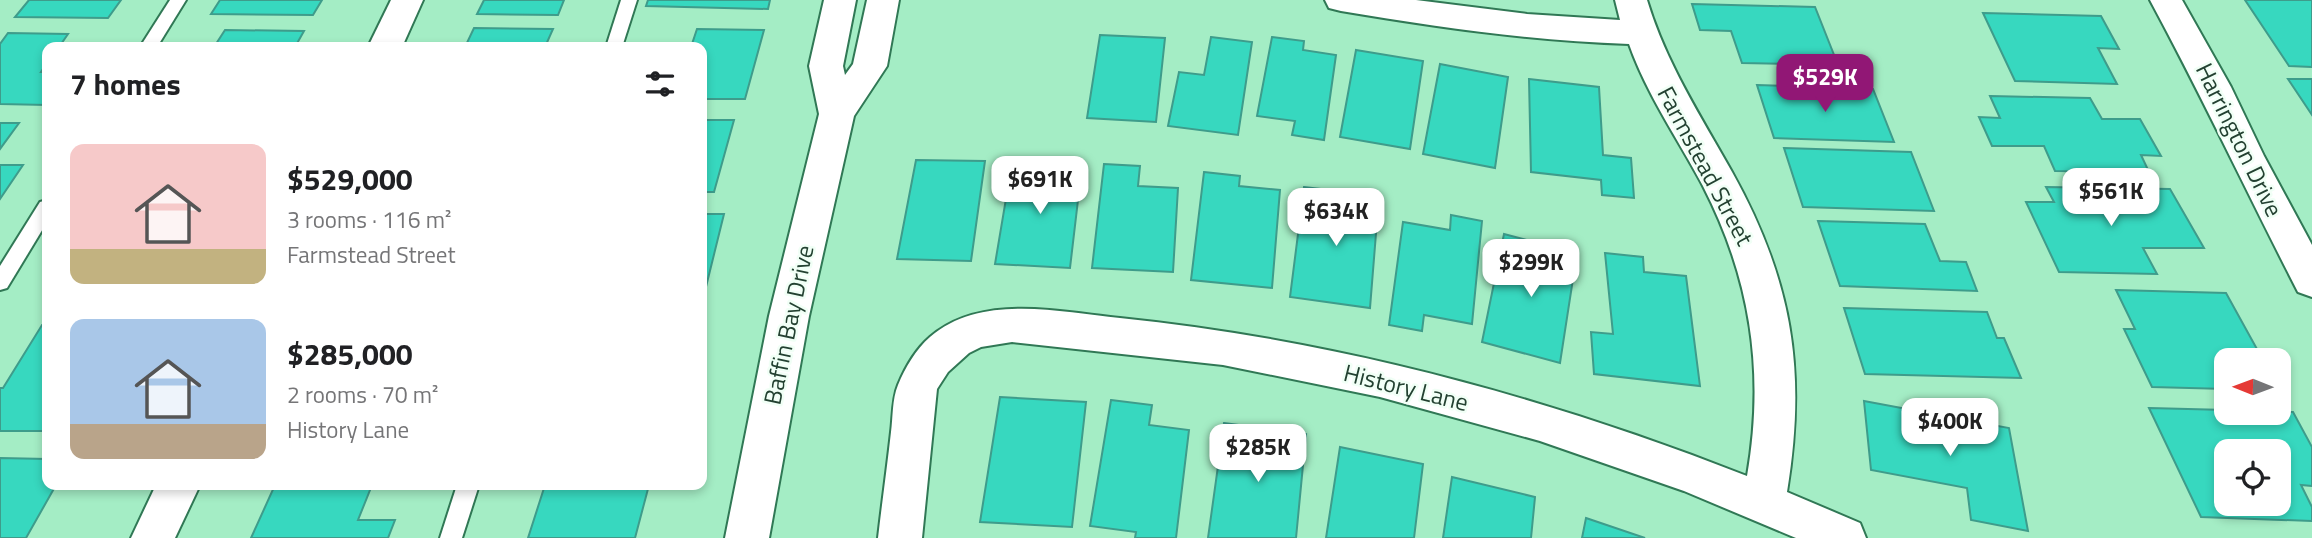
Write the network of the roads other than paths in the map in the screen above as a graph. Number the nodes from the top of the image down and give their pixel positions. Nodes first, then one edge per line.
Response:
1 (178, 0) edge
2 (407, 0) edge
3 (629, 0) edge
4 (839, 0) edge
5 (883, 0) edge
6 (1341, 0) edge
7 (2166, 0) edge
8 (1635, 16) edge
9 (151, 42) edge
10 (387, 42) edge
11 (616, 42) edge
12 (837, 114) junction
13 (42, 215) edge
14 (2312, 281) edge
15 (0, 282) edge
16 (176, 490) edge
17 (466, 490) edge
18 (1764, 501) junction
19 (153, 538) edge
20 (451, 538) edge
21 (747, 538) edge
22 (900, 538) edge
23 (1844, 538) edge

1 - 9 lane
2 - 10 street
3 - 11 lane
4 - 12 street, Baffin Bay Drive
5 - 12 street, Baffin Bay Drive
6 - 8 street
7 - 14 street, Harrington Drive
8 - 18 street, Farmstead Street
12 - 21 street, Baffin Bay Drive
13 - 15 lane
16 - 19 street
17 - 20 lane
18 - 22 street, History Lane
18 - 23 street, History Lane

